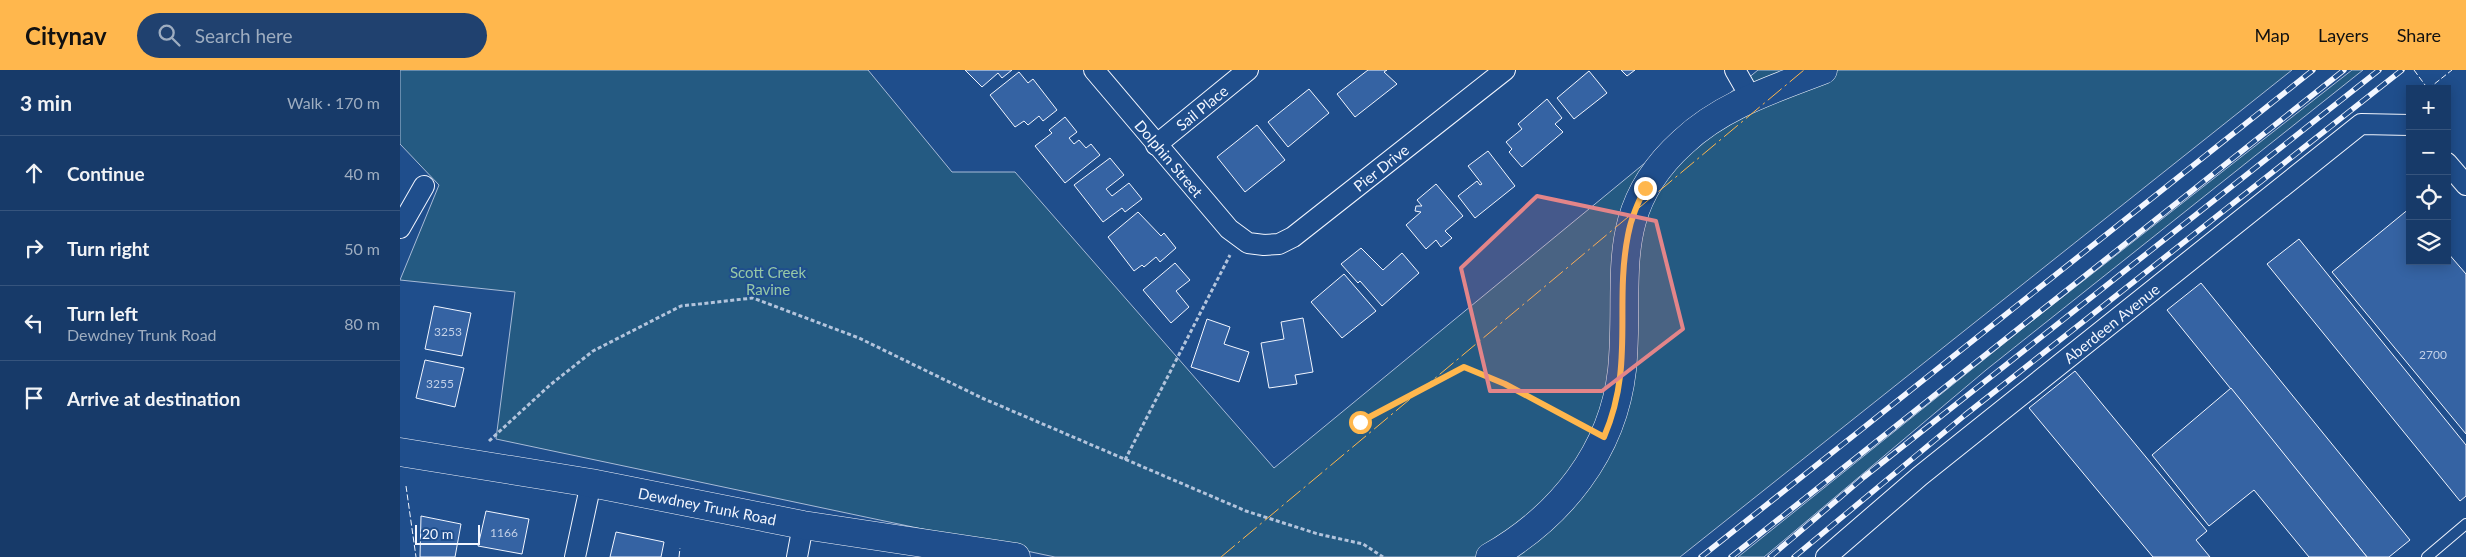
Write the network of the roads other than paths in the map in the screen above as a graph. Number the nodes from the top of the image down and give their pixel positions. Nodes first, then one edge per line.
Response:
1 (1094, 70) edge
2 (1248, 70) edge
3 (1505, 70) edge
4 (1735, 70) edge
5 (1823, 70) edge
6 (1751, 98) junction
7 (2406, 125) edge
8 (1156, 145) junction
9 (2451, 168) edge
10 (2466, 185) edge
11 (424, 186) dead end
12 (400, 228) edge
13 (1248, 243) joint
14 (400, 452) edge
15 (591, 483) junction
16 (2466, 524) edge
17 (803, 525) junction
18 (575, 557) edge
19 (797, 557) edge
20 (1016, 557) edge
21 (1490, 557) edge
22 (1826, 557) edge
23 (2427, 557) edge

1 - 8 street, Dolphin Street
2 - 8 street, Sail Place
3 - 13 street, Pier Drive
4 - 6 street
5 - 6 main road
6 - 21 main road
7 - 22 street, Aberdeen Avenue
8 - 13 street, Dolphin Street
9 - 10 street
11 - 12 street
14 - 15 main road, Dewdney Trunk Road
15 - 17 main road, Dewdney Trunk Road
15 - 18 street
16 - 23 lane
17 - 19 street
17 - 20 main road, Dewdney Trunk Road

